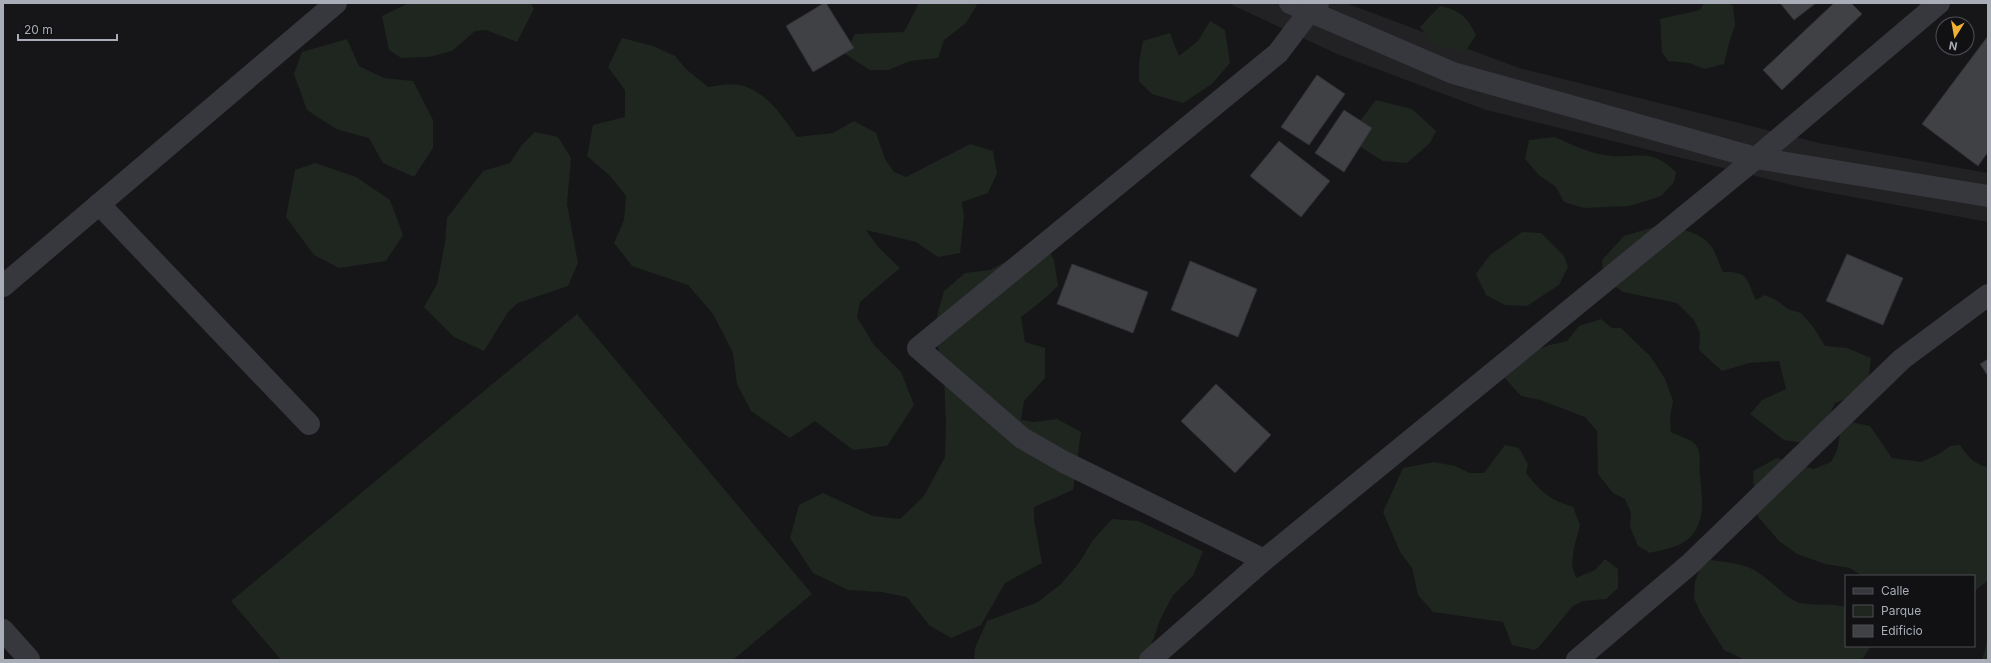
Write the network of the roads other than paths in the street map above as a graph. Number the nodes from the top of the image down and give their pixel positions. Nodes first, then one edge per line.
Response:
1 (336, 3) edge
2 (1939, 3) edge
3 (1305, 6) edge
4 (1756, 158) junction
5 (1988, 196) edge
6 (99, 204) junction
7 (3, 286) edge
8 (1988, 295) edge
9 (309, 424) dead end
10 (1264, 560) junction
11 (3, 630) edge
12 (29, 659) dead end
13 (1150, 660) edge
14 (1577, 660) edge

1 - 6 street
2 - 4 street
3 - 4 street
3 - 10 street
4 - 5 street
4 - 10 street
6 - 7 street
6 - 9 street
8 - 14 street
10 - 13 street
11 - 12 street

